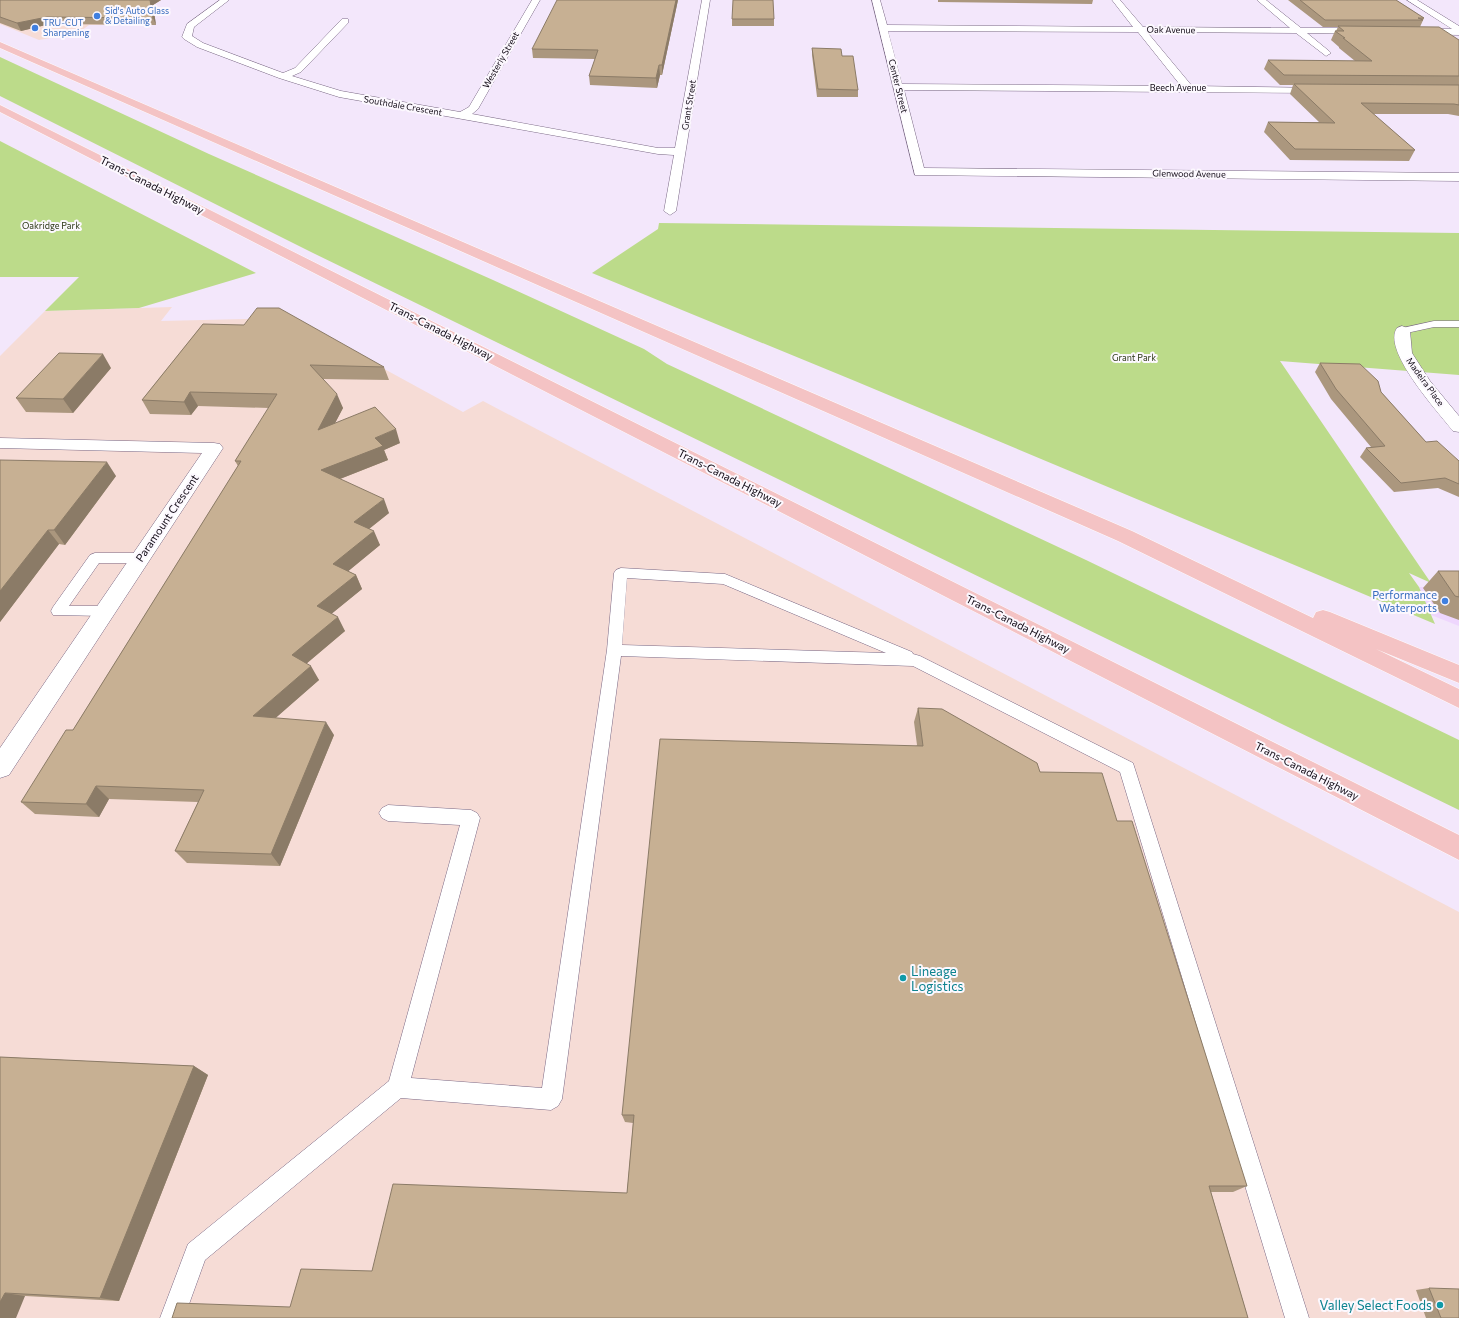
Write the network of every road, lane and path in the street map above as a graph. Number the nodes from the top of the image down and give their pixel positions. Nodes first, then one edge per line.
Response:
1 (224, 0) edge
2 (536, 0) edge
3 (706, 0) edge
4 (876, 0) edge
5 (1116, 0) edge
6 (1261, 0) edge
7 (1411, 0) edge
8 (355, 19) dead end
9 (883, 28) junction
10 (1140, 29) junction
11 (1300, 31) junction
12 (1370, 31) edge
13 (1459, 31) edge
14 (1410, 32) edge
15 (0, 45) edge
16 (1326, 52) dead end
17 (283, 76) junction
18 (898, 87) junction
19 (1188, 88) junction
20 (1332, 90) edge
21 (0, 108) edge
22 (462, 116) junction
23 (681, 152) junction
24 (919, 172) joint
25 (1459, 177) edge
26 (670, 211) dead end
27 (1459, 324) edge
28 (1402, 331) joint
29 (1459, 427) edge
30 (0, 443) edge
31 (1125, 536) junction
32 (140, 558) junction
33 (105, 611) junction
34 (614, 650) junction
35 (915, 660) junction
36 (1459, 674) edge
37 (1459, 699) edge
38 (0, 768) edge
39 (388, 813) dead end
40 (1459, 848) edge
41 (398, 1087) junction
42 (172, 1318) edge
43 (1297, 1318) edge

1 - 17 street, Southdale Crescent
2 - 22 street, Westerly Street
3 - 23 street, Grant Street
4 - 9 street, Center Street
5 - 10 street
6 - 11 street
7 - 13 street
8 - 17 street
9 - 10 street, Oak Avenue
9 - 18 street, Center Street
10 - 11 street, Oak Avenue
10 - 19 street
11 - 12 street, Oak Avenue
11 - 16 street
13 - 14 street
15 - 31 highway
17 - 22 street, Southdale Crescent
18 - 19 street, Beech Avenue
18 - 24 street, Center Street
19 - 20 street, Beech Avenue
21 - 40 highway, Trans-Canada Highway
22 - 23 street, Southdale Crescent
23 - 26 street, Grant Street
24 - 25 street, Glenwood Avenue
27 - 28 lane
28 - 29 street, Madeira Place
30 - 32 street, Paramount Crescent
31 - 36 highway
31 - 37 highway
32 - 33 street, Paramount Crescent
32 - 33 lane
33 - 38 street, Paramount Crescent
34 - 35 lane
34 - 35 lane
34 - 41 lane
35 - 43 lane
39 - 41 lane
41 - 42 lane

